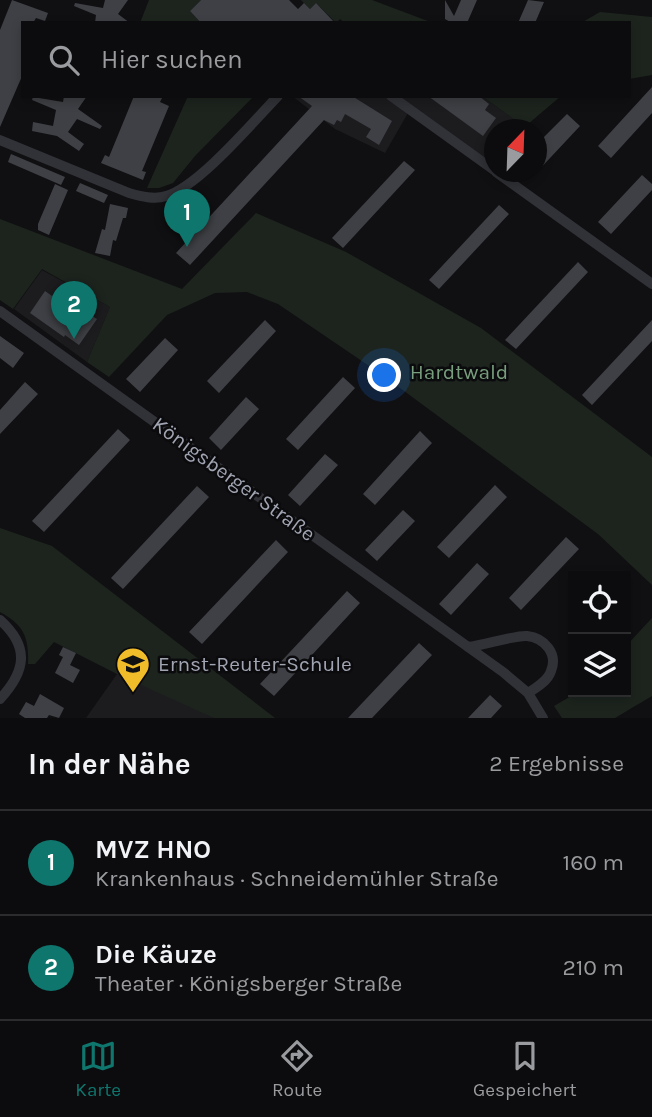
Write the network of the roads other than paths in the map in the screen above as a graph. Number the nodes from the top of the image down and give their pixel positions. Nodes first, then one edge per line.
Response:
1 (276, 98) edge
2 (394, 98) edge
3 (0, 140) edge
4 (484, 163) edge
5 (510, 182) edge
6 (652, 284) edge
7 (0, 311) edge
8 (0, 620) edge
9 (468, 646) junction
10 (527, 694) junction
11 (0, 699) edge
12 (543, 718) edge

1 - 3 street
2 - 4 street
5 - 6 street
7 - 9 street, Königsberger Straße
8 - 11 street
9 - 10 street, Königsberger Straße
9 - 10 street
10 - 12 street, Königsberger Straße

